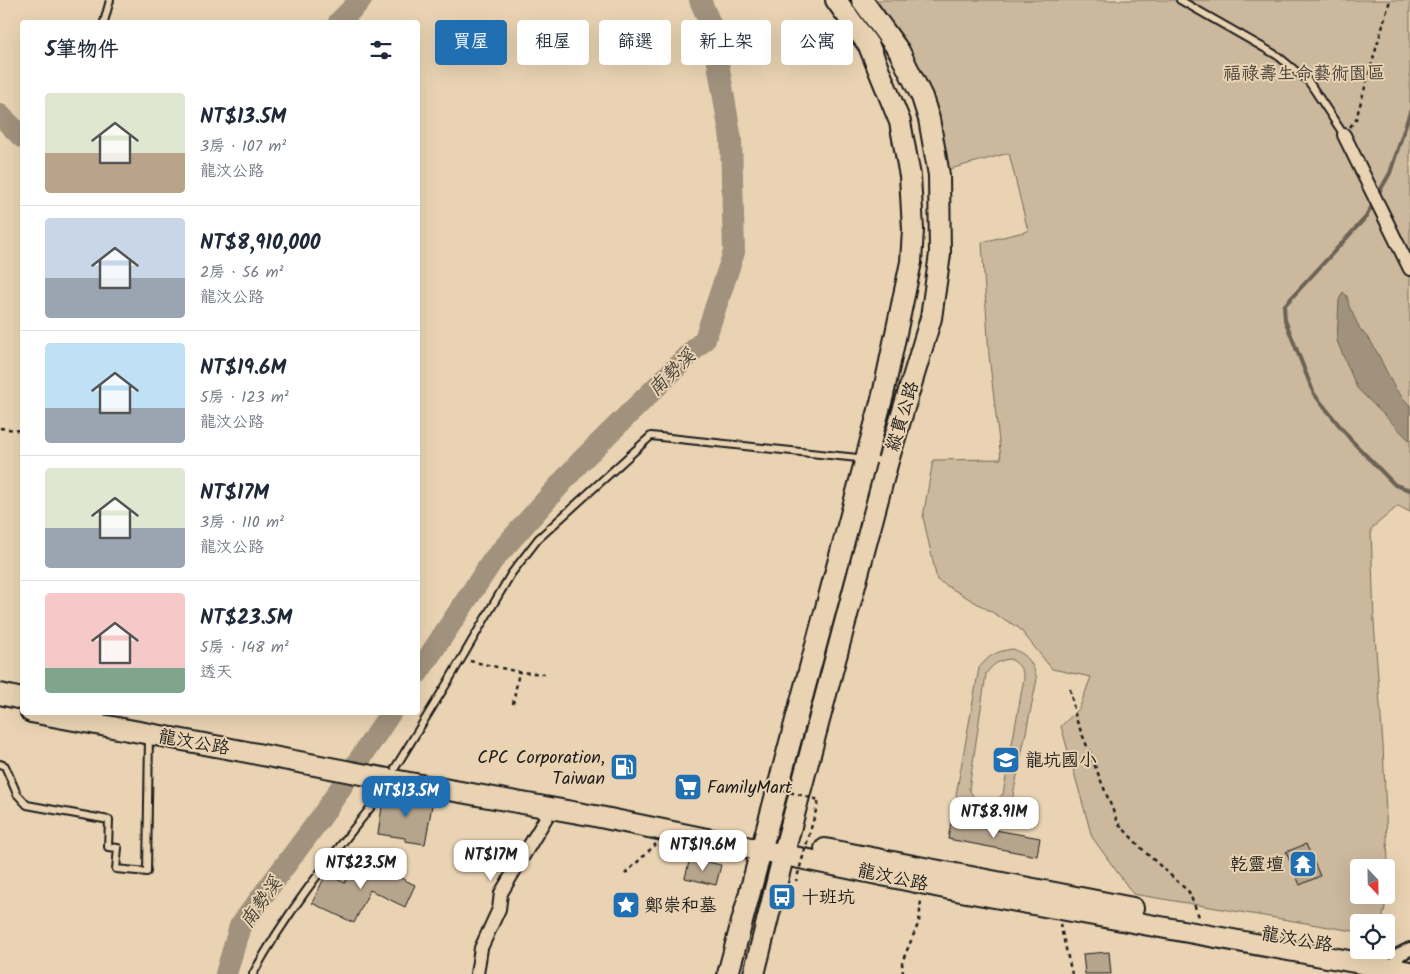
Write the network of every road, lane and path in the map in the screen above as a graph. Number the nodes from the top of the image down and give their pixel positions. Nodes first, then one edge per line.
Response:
1 (110, 0) edge
2 (836, 0) edge
3 (862, 0) edge
4 (1180, 0) edge
5 (1390, 0) edge
6 (105, 20) edge
7 (1344, 135) junction
8 (1410, 268) edge
9 (0, 428) edge
10 (20, 430) edge
11 (866, 459) junction
12 (888, 461) junction
13 (462, 658) junction
14 (519, 672) junction
15 (545, 674) dead end
16 (1070, 689) dead end
17 (0, 694) edge
18 (20, 699) edge
19 (512, 704) dead end
20 (0, 706) edge
21 (20, 711) edge
22 (53, 715) edge
23 (109, 715) edge
24 (149, 728) junction
25 (0, 764) edge
26 (387, 772) junction
27 (767, 786) dead end
28 (552, 808) junction
29 (596, 810) junction
30 (646, 820) junction
31 (664, 830) junction
32 (762, 843) junction
33 (785, 848) junction
34 (625, 874) dead end
35 (796, 881) dead end
36 (923, 883) junction
37 (1055, 908) junction
38 (1201, 921) junction
39 (1350, 947) edge
40 (1404, 961) edge
41 (253, 974) edge
42 (477, 974) edge
43 (728, 974) edge
44 (754, 974) edge
45 (903, 974) edge
46 (1072, 974) edge

1 - 6 lane
2 - 11 main road, 縱貫公路
3 - 12 main road, 縱貫公路
4 - 7 lane
5 - 7 path
7 - 8 street
9 - 10 path
11 - 12 lane
11 - 13 lane
11 - 32 main road, 縱貫公路
12 - 33 main road, 縱貫公路
13 - 14 path
13 - 26 lane
14 - 15 path
14 - 19 path
16 - 38 path
17 - 18 main road
20 - 21 main road
22 - 24 main road, 龍汶公路
23 - 24 main road, 龍汶公路
24 - 25 lane
24 - 26 main road, 龍汶公路
26 - 28 main road, 龍汶公路
26 - 29 main road, 龍汶公路
26 - 41 lane
27 - 35 path, bridge
28 - 29 main road, 龍汶公路
28 - 42 street
29 - 30 main road, 龍汶公路
30 - 31 main road, 龍汶公路
30 - 32 main road, 龍汶公路
31 - 32 main road, 龍汶公路
31 - 34 path
32 - 33 main road, 龍汶公路
32 - 43 main road, 縱貫公路
33 - 36 main road, 龍汶公路
33 - 38 main road, 龍汶公路
33 - 44 main road, 縱貫公路
36 - 37 main road, 龍汶公路
36 - 45 path
37 - 40 main road, 龍汶公路
37 - 46 path
38 - 39 main road, 龍汶公路

